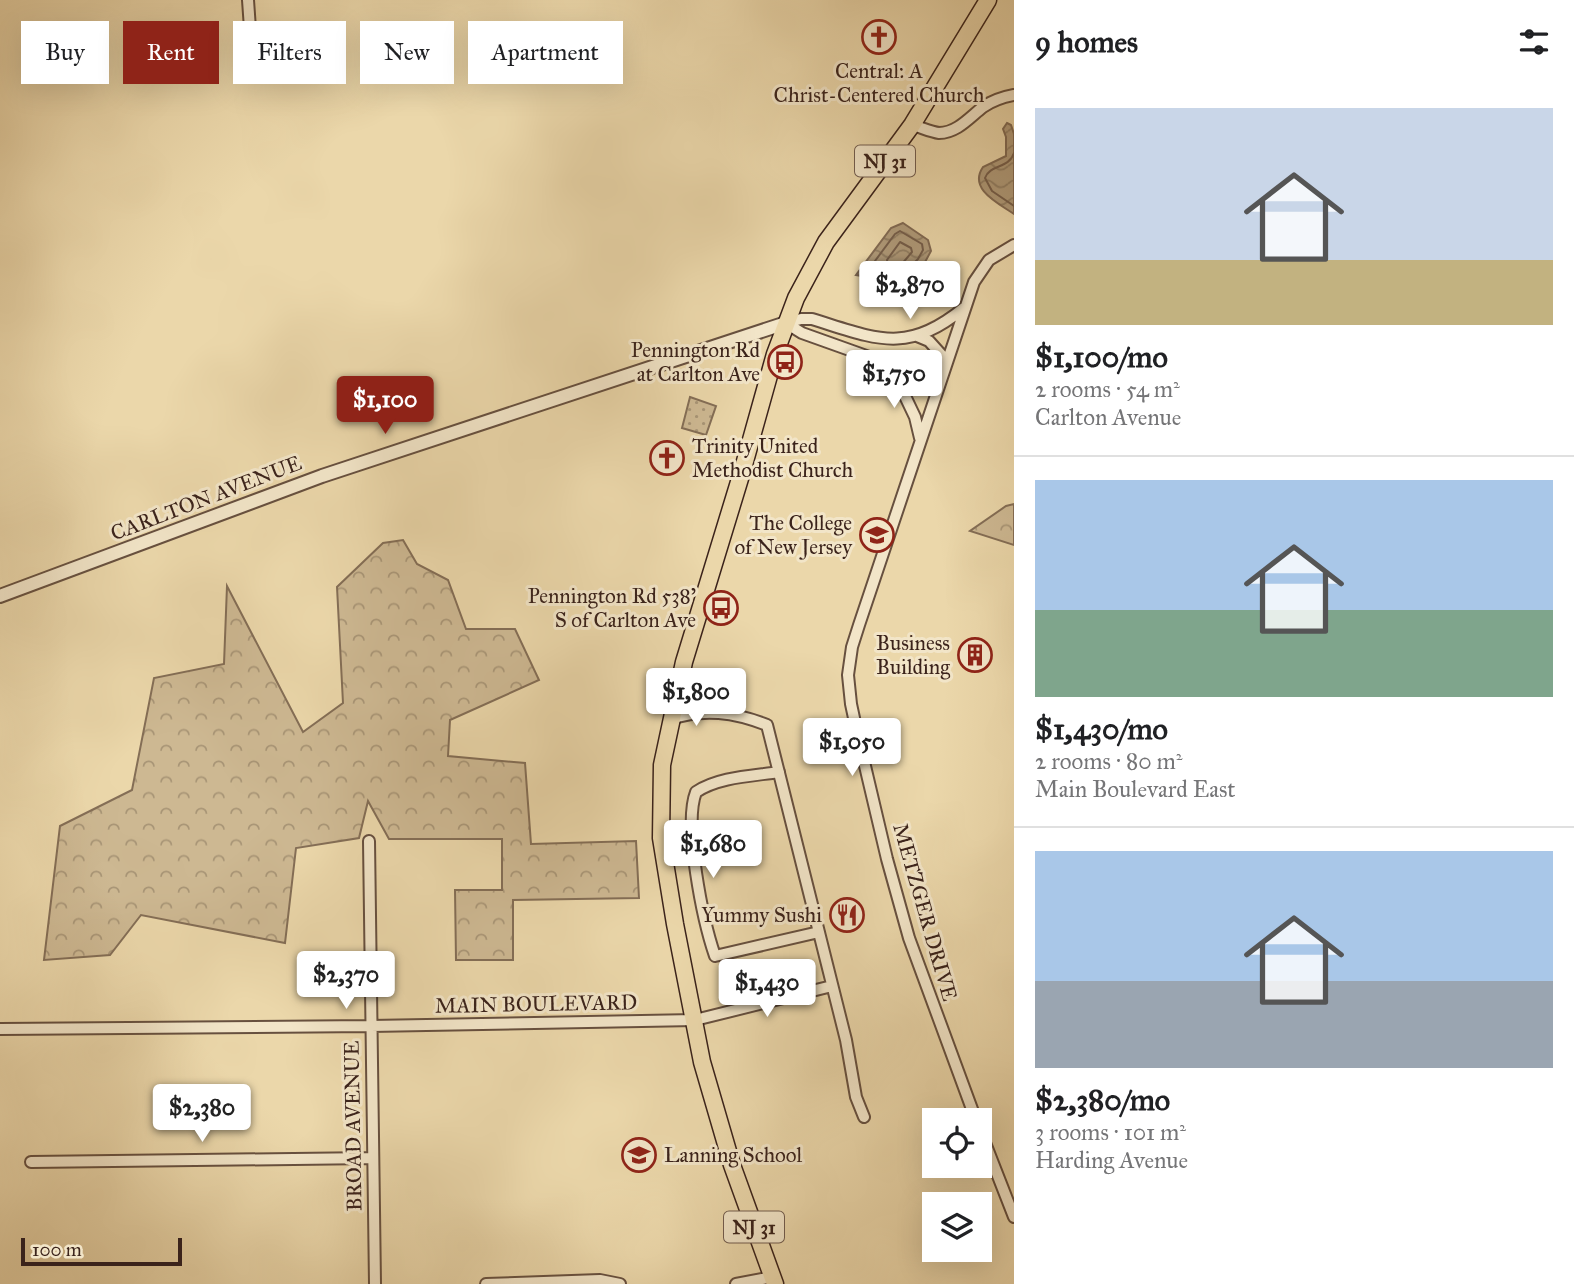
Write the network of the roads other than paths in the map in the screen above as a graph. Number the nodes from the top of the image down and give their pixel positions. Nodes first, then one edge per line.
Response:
1 (248, 0) edge
2 (988, 0) edge
3 (249, 21) edge
4 (1014, 95) edge
5 (912, 125) junction
6 (1014, 245) edge
7 (964, 308) junction
8 (786, 323) junction
9 (916, 336) junction
10 (947, 361) junction
11 (894, 373) junction
12 (942, 376) junction
13 (920, 439) junction
14 (0, 596) edge
15 (678, 686) junction
16 (719, 712) junction
17 (670, 719) junction
18 (779, 772) junction
19 (369, 841) dead end
20 (820, 932) junction
21 (832, 986) junction
22 (695, 1020) junction
23 (371, 1026) junction
24 (0, 1029) edge
25 (972, 1108) edge
26 (864, 1118) dead end
27 (373, 1158) junction
28 (992, 1161) edge
29 (32, 1162) dead end
30 (1014, 1217) edge
31 (774, 1280) edge
32 (523, 1283) edge
33 (375, 1284) edge
34 (486, 1284) edge
35 (620, 1284) edge
36 (736, 1284) edge

1 - 3 street
2 - 5 main road, NJ 31
4 - 5 street
5 - 8 main road, NJ 31
6 - 7 street, METZGER DRIVE
7 - 9 street
7 - 10 street, METZGER DRIVE
8 - 9 street
8 - 11 street
8 - 14 street, CARLTON AVENUE
8 - 15 main road, NJ 31
9 - 10 street
10 - 12 street, METZGER DRIVE
11 - 12 street
11 - 13 street
12 - 13 street, METZGER DRIVE
13 - 25 street, METZGER DRIVE
15 - 16 street
15 - 17 main road, NJ 31
16 - 17 street
16 - 18 street
17 - 22 main road, NJ 31
18 - 20 street
18 - 20 street
19 - 23 street, BROAD AVENUE
20 - 21 street
21 - 22 street, MAIN BOULEVARD
21 - 26 street
22 - 23 street, MAIN BOULEVARD
22 - 31 main road, NJ 31
23 - 24 street, MAIN BOULEVARD
23 - 27 street, BROAD AVENUE
27 - 29 street
27 - 33 street, BROAD AVENUE
28 - 30 street
31 - 36 street
32 - 34 street
32 - 35 street

